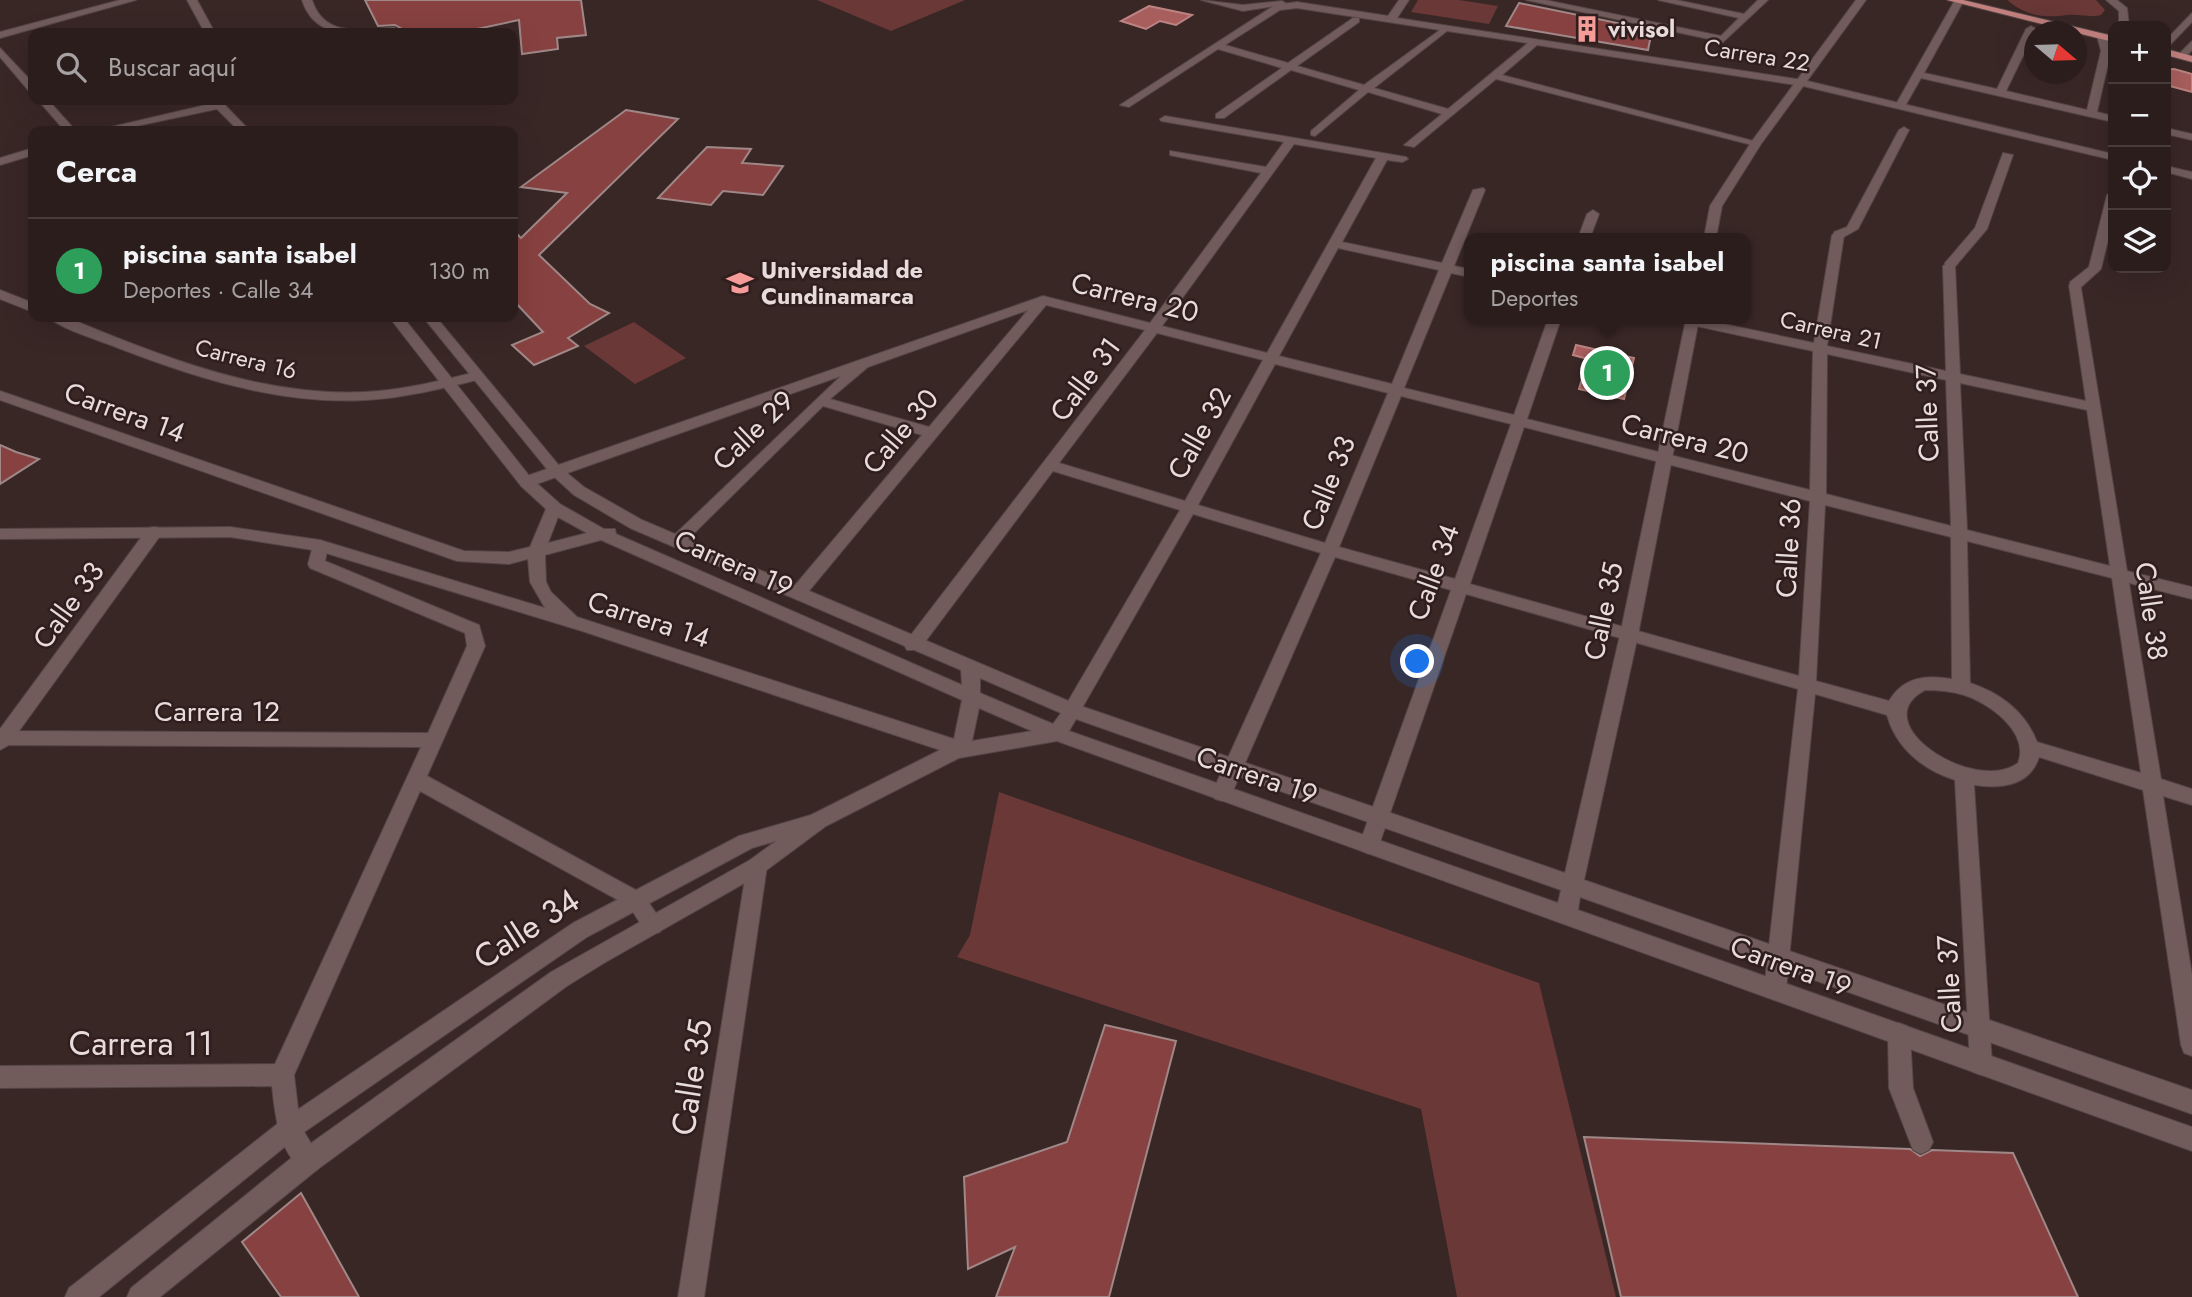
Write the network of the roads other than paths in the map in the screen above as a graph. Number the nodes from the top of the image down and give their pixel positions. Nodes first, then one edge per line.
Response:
1 (131, 0) edge
2 (192, 0) edge
3 (307, 0) edge
4 (1206, 0) edge
5 (1404, 0) edge
6 (1531, 0) edge
7 (1609, 0) edge
8 (1663, 0) edge
9 (1763, 0) edge
10 (1861, 0) edge
11 (1974, 0) edge
12 (2111, 0) edge
13 (1676, 1) edge
14 (1955, 1) edge
15 (1282, 4) junction
16 (1593, 13) junction
17 (2192, 16) edge
18 (1746, 17) junction
19 (1391, 19) junction
20 (1356, 20) dead end
21 (2041, 20) junction
22 (2124, 21) edge
23 (207, 28) edge
24 (326, 28) edge
25 (1443, 32) dead end
26 (0, 35) edge
27 (2108, 37) edge
28 (2171, 40) edge
29 (2024, 43) edge
30 (2192, 44) edge
31 (1217, 46) junction
32 (1532, 46) dead end
33 (0, 51) edge
34 (2187, 57) edge
35 (1290, 67) junction
36 (1917, 74) junction
37 (1496, 75) junction
38 (28, 83) edge
39 (1802, 83) junction
40 (1367, 89) junction
41 (2000, 93) junction
42 (48, 105) edge
43 (207, 105) edge
44 (222, 105) edge
45 (1125, 105) dead end
46 (1900, 106) junction
47 (1451, 113) junction
48 (2091, 114) junction
49 (1220, 116) dead end
50 (2108, 118) edge
51 (1165, 119) dead end
52 (66, 126) edge
53 (120, 126) edge
54 (241, 126) edge
55 (1904, 130) dead end
56 (2171, 132) edge
57 (1315, 133) dead end
58 (2192, 137) edge
59 (1292, 139) junction
60 (1756, 143) junction
61 (1410, 145) dead end
62 (28, 153) edge
63 (1174, 153) dead end
64 (2007, 155) dead end
65 (1384, 156) junction
66 (2108, 156) edge
67 (1402, 159) dead end
68 (0, 162) edge
69 (2171, 170) edge
70 (1269, 172) junction
71 (2192, 176) edge
72 (1479, 190) dead end
73 (2109, 210) edge
74 (1593, 214) dead end
75 (1586, 233) edge
76 (1711, 233) edge
77 (1335, 244) junction
78 (1446, 268) junction
79 (1464, 272) edge
80 (0, 293) edge
81 (1043, 300) junction
82 (28, 306) edge
83 (67, 322) edge
84 (400, 322) edge
85 (433, 322) edge
86 (1553, 324) edge
87 (1688, 324) edge
88 (1712, 324) edge
89 (1153, 328) junction
90 (1820, 348) junction
91 (1272, 359) junction
92 (869, 360) junction
93 (476, 376) junction
94 (1955, 379) junction
95 (448, 385) junction
96 (1394, 390) junction
97 (0, 395) edge
98 (820, 401) junction
99 (2095, 407) junction
100 (1518, 422) junction
101 (933, 433) junction
102 (1664, 460) junction
103 (1050, 465) junction
104 (556, 471) junction
105 (526, 482) junction
106 (1818, 499) junction
107 (1189, 507) junction
108 (554, 508) junction
109 (636, 524) junction
110 (154, 531) junction
111 (0, 534) edge
112 (603, 535) junction
113 (1959, 535) junction
114 (676, 541) junction
115 (320, 546) junction
116 (1330, 550) junction
117 (535, 554) junction
118 (2120, 576) junction
119 (1460, 586) junction
120 (2192, 593) edge
121 (797, 594) junction
122 (588, 627) junction
123 (1629, 635) junction
124 (914, 645) junction
125 (970, 668) junction
126 (1807, 685) junction
127 (1961, 686) junction
128 (973, 699) junction
129 (1072, 710) junction
130 (1895, 710) junction
131 (1057, 734) junction
132 (1, 739) edge
133 (433, 740) junction
134 (2031, 747) junction
135 (960, 749) junction
136 (1234, 767) junction
137 (1964, 776) junction
138 (416, 779) junction
139 (2151, 785) junction
140 (1222, 793) junction
141 (2192, 797) edge
142 (1378, 817) junction
143 (818, 820) junction
144 (1369, 845) junction
145 (757, 866) junction
146 (1572, 886) junction
147 (636, 900) junction
148 (1566, 915) junction
149 (653, 925) junction
150 (1779, 958) junction
151 (1775, 990) junction
152 (1980, 1029) junction
153 (1899, 1034) junction
154 (2192, 1045) edge
155 (1981, 1064) junction
156 (282, 1075) junction
157 (0, 1077) edge
158 (2192, 1102) edge
159 (289, 1129) junction
160 (2192, 1139) edge
161 (1921, 1142) dead end
162 (309, 1160) junction
163 (78, 1297) edge
164 (140, 1297) edge
165 (691, 1297) edge

1 - 26 street
2 - 23 street
3 - 24 street
4 - 15 street, Carrera 22
5 - 19 street
6 - 16 street
7 - 16 street
8 - 13 street
9 - 18 street
10 - 39 street
11 - 21 main road
12 - 22 street
13 - 18 street
14 - 21 main road
14 - 36 street
15 - 19 street, Carrera 22
15 - 31 street
16 - 18 street
17 - 28 street
19 - 39 street, Carrera 22
20 - 35 street
21 - 27 main road
25 - 40 street
27 - 48 street
29 - 41 street
30 - 34 street
31 - 35 street
31 - 45 street
32 - 37 street
33 - 38 street
35 - 40 street
35 - 49 street
36 - 41 street
36 - 46 street
37 - 47 street
37 - 60 street
39 - 46 street, Carrera 22
39 - 60 street
40 - 47 street
40 - 57 street
41 - 48 street
42 - 52 street
43 - 53 street
44 - 54 street
46 - 66 street, Carrera 22
47 - 61 street
48 - 50 street
51 - 59 street
55 - 90 street, Calle 36
56 - 58 street
59 - 65 street
59 - 70 street, Calle 31
60 - 76 street
62 - 68 street
63 - 70 street
64 - 94 street, Calle 37
65 - 67 street
65 - 77 street, Calle 32
69 - 71 street
70 - 89 street, Calle 31
72 - 78 street, Calle 33
73 - 99 street, Calle 38
74 - 75 street
77 - 78 street
77 - 91 street, Calle 32
78 - 79 street
78 - 96 street, Calle 33
80 - 82 street
81 - 89 street, Carrera 20
81 - 92 street
81 - 101 street, Calle 30
83 - 95 street, Carrera 16
84 - 95 street, Carrera 19
85 - 93 street, Carrera 19
86 - 100 street, Calle 34
87 - 102 street, Calle 35
88 - 90 street, Carrera 21
89 - 91 street, Carrera 20
89 - 103 street, Calle 31
90 - 94 street, Carrera 21
90 - 106 street, Calle 36
91 - 96 street, Carrera 20
91 - 107 street, Calle 32
92 - 98 street, Calle 29
92 - 104 street
93 - 95 street, Carrera 16
93 - 104 street, Carrera 19
94 - 99 street, Carrera 21
94 - 113 street, Calle 37
95 - 105 street, Carrera 19
96 - 100 street, Carrera 20
96 - 116 street, Calle 33
97 - 117 street, Carrera 14
98 - 101 street
98 - 114 street, Calle 29
99 - 118 street, Calle 38
100 - 102 street, Carrera 20
100 - 119 street, Calle 34
101 - 121 street, Calle 30
102 - 106 street, Carrera 20
102 - 123 street, Calle 35
103 - 107 street
103 - 124 street, Calle 31
104 - 105 street
104 - 109 street, Carrera 19
105 - 108 street, Carrera 19
106 - 113 street, Carrera 20
106 - 126 street, Calle 36
107 - 116 street
107 - 129 street, Calle 32
108 - 112 street, Carrera 19
108 - 117 street
109 - 112 street, Carrera 14
109 - 114 street, Carrera 19
110 - 111 street, Carrera 14
110 - 115 street, Carrera 14
110 - 132 street, Calle 33
112 - 117 street, Carrera 14
112 - 128 street, Carrera 19
113 - 118 street, Carrera 20
113 - 127 street, Calle 37
114 - 121 street, Carrera 19
115 - 122 street, Carrera 14
115 - 133 street
116 - 119 street
116 - 136 street, Calle 33
117 - 122 street
118 - 120 street, Carrera 20
118 - 139 street, Calle 38
119 - 123 street
119 - 142 street, Calle 34
121 - 124 street, Carrera 19
122 - 135 street, Carrera 14
123 - 126 street
123 - 146 street, Calle 35
124 - 125 street, Carrera 19
125 - 128 street
125 - 129 street, Carrera 19
126 - 130 street
126 - 150 street, Calle 36
127 - 130 street
127 - 134 street
128 - 131 street, Carrera 19
128 - 135 street
129 - 131 street, Calle 32
129 - 136 street, Carrera 19
130 - 137 street
131 - 135 street, Calle 34
131 - 140 street, Carrera 19
132 - 133 street, Carrera 12
133 - 138 street
134 - 137 street
134 - 139 street
135 - 143 street, Calle 34
136 - 140 street, Calle 33
136 - 142 street, Carrera 19
137 - 152 street, Calle 37
138 - 147 street
138 - 156 street
139 - 141 street
139 - 154 street, Calle 38
140 - 144 street, Carrera 19
142 - 144 street, Calle 34
142 - 146 street, Carrera 19
143 - 145 street, Calle 34
143 - 147 street, Calle 34
144 - 148 street, Carrera 19
145 - 149 street, Calle 34
145 - 165 street, Calle 35
146 - 148 street, Calle 35
146 - 150 street, Carrera 19
147 - 149 street
147 - 159 street, Calle 34
148 - 151 street, Carrera 19
149 - 162 street, Calle 34
150 - 151 street, Calle 36
150 - 152 street, Carrera 19
151 - 153 street, Carrera 19
152 - 155 street, Calle 37
152 - 158 street, Carrera 19
153 - 155 street, Carrera 19
153 - 161 street
155 - 160 street, Carrera 19
156 - 157 street, Carrera 11
156 - 159 street
159 - 162 street
159 - 163 street, Calle 34
162 - 164 street, Calle 34

